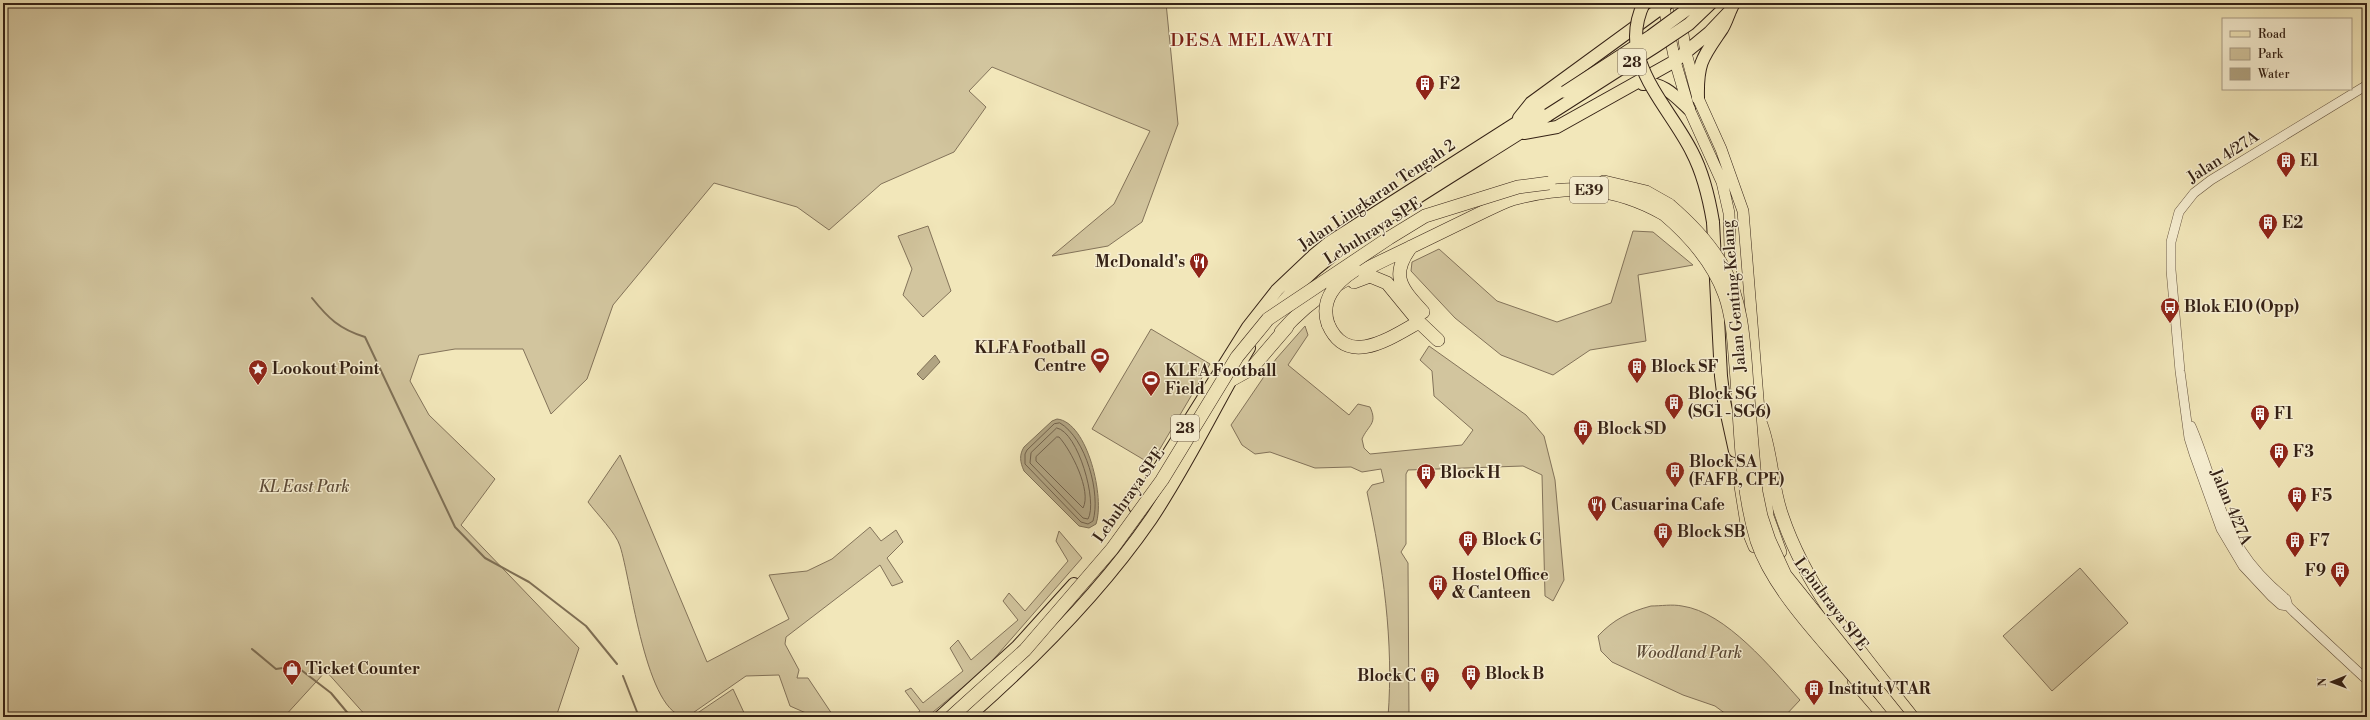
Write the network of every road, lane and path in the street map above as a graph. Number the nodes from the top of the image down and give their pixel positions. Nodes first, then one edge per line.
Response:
1 (1640, 3) edge
2 (1644, 3) edge
3 (1678, 3) edge
4 (1696, 3) edge
5 (1711, 3) edge
6 (1666, 5) edge
7 (1732, 7) edge
8 (1616, 41) junction
9 (1686, 53) junction
10 (1675, 61) junction
11 (1641, 80) junction
12 (2367, 85) edge
13 (1627, 88) junction
14 (1698, 98) junction
15 (1689, 109) junction
16 (1514, 130) junction
17 (1460, 204) junction
18 (1666, 210) junction
19 (1410, 247) junction
20 (1421, 317) junction
21 (1281, 332) junction
22 (1438, 340) dead end
23 (1233, 378) junction
24 (1760, 422) junction
25 (1735, 450) junction
26 (2367, 680) edge
27 (772, 717) edge
28 (787, 717) edge
29 (940, 717) edge
30 (951, 717) edge
31 (968, 717) edge
32 (1884, 717) edge
33 (1888, 717) edge
34 (1899, 717) edge
35 (1906, 717) edge
36 (1912, 717) edge

1 - 8 highway
2 - 25 highway, bridge
3 - 9 main road, Jalan Genting Kelang
4 - 16 highway, Jalan Lingkaran Tengah 2 / 28, bridge
5 - 16 highway, Jalan Lingkaran Tengah 2 / 28, bridge
6 - 8 highway
6 - 10 main road, Jalan Genting Kelang
7 - 9 highway
7 - 14 highway
8 - 11 highway
8 - 16 highway
9 - 10 highway
9 - 14 main road, Jalan Genting Kelang
10 - 11 highway
10 - 15 main road, Jalan Genting Kelang
11 - 13 highway
12 - 26 street, Jalan 4/27A
13 - 15 highway
13 - 16 highway
14 - 24 main road, Jalan Genting Kelang
15 - 25 main road, Jalan Genting Kelang
16 - 23 highway, Jalan Lingkaran Tengah 2 / 28
16 - 29 highway, Jalan Lingkaran Tengah 2 / 28
17 - 18 highway, Lebuhraya SPE / E39, bridge
17 - 20 highway, bridge
17 - 30 highway, Lebuhraya SPE / E39, bridge
18 - 19 highway, Lebuhraya SPE / E39
18 - 33 highway, Lebuhraya SPE / E39, bridge
18 - 34 highway, Lebuhraya SPE / E39, bridge
19 - 20 highway
19 - 21 highway, Lebuhraya SPE / E39
20 - 21 highway
20 - 22 highway
21 - 23 highway
23 - 31 highway, Jalan Lingkaran Tengah 2 / 28
24 - 35 main road, Jalan Genting Kelang
24 - 36 highway
25 - 32 main road, Jalan Genting Kelang
27 - 28 street

